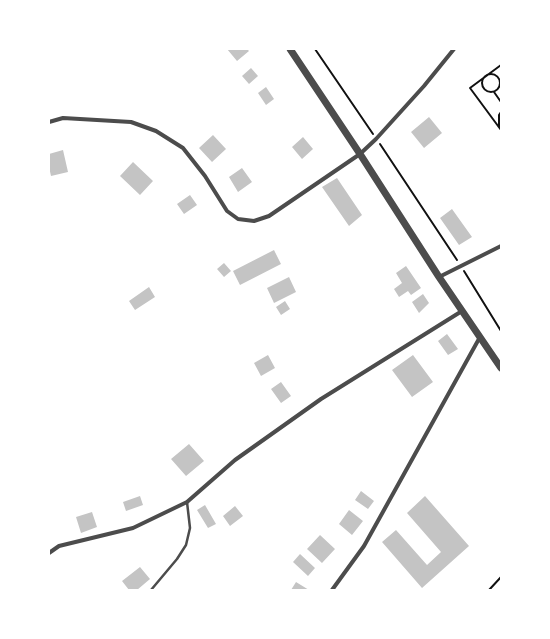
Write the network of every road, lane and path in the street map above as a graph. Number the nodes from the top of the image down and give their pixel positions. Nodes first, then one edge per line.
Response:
1 (290, 49) edge
2 (315, 49) edge
3 (454, 49) edge
4 (501, 65) edge
5 (487, 75) junction
6 (499, 85) junction
7 (501, 88) edge
8 (493, 91) junction
9 (501, 102) edge
10 (501, 112) edge
11 (49, 122) edge
12 (501, 129) edge
13 (376, 139) junction
14 (360, 154) junction
15 (501, 246) edge
16 (461, 266) junction
17 (439, 277) junction
18 (462, 311) junction
19 (501, 331) edge
20 (480, 337) junction
21 (501, 368) edge
22 (187, 502) junction
23 (49, 553) edge
24 (501, 577) edge
25 (150, 590) edge
26 (332, 590) edge
27 (489, 590) edge

1 - 14 street
2 - 13 path
3 - 13 street
4 - 5 path
5 - 6 path
5 - 8 path
5 - 12 path
6 - 7 path
6 - 8 path
8 - 9 path
10 - 12 path
11 - 14 street
13 - 14 street
13 - 16 path
14 - 17 street
15 - 16 street
16 - 17 street
16 - 19 path
17 - 18 street
18 - 20 street
18 - 22 street
20 - 21 street
20 - 26 street
22 - 23 street
22 - 25 lane
24 - 27 path

